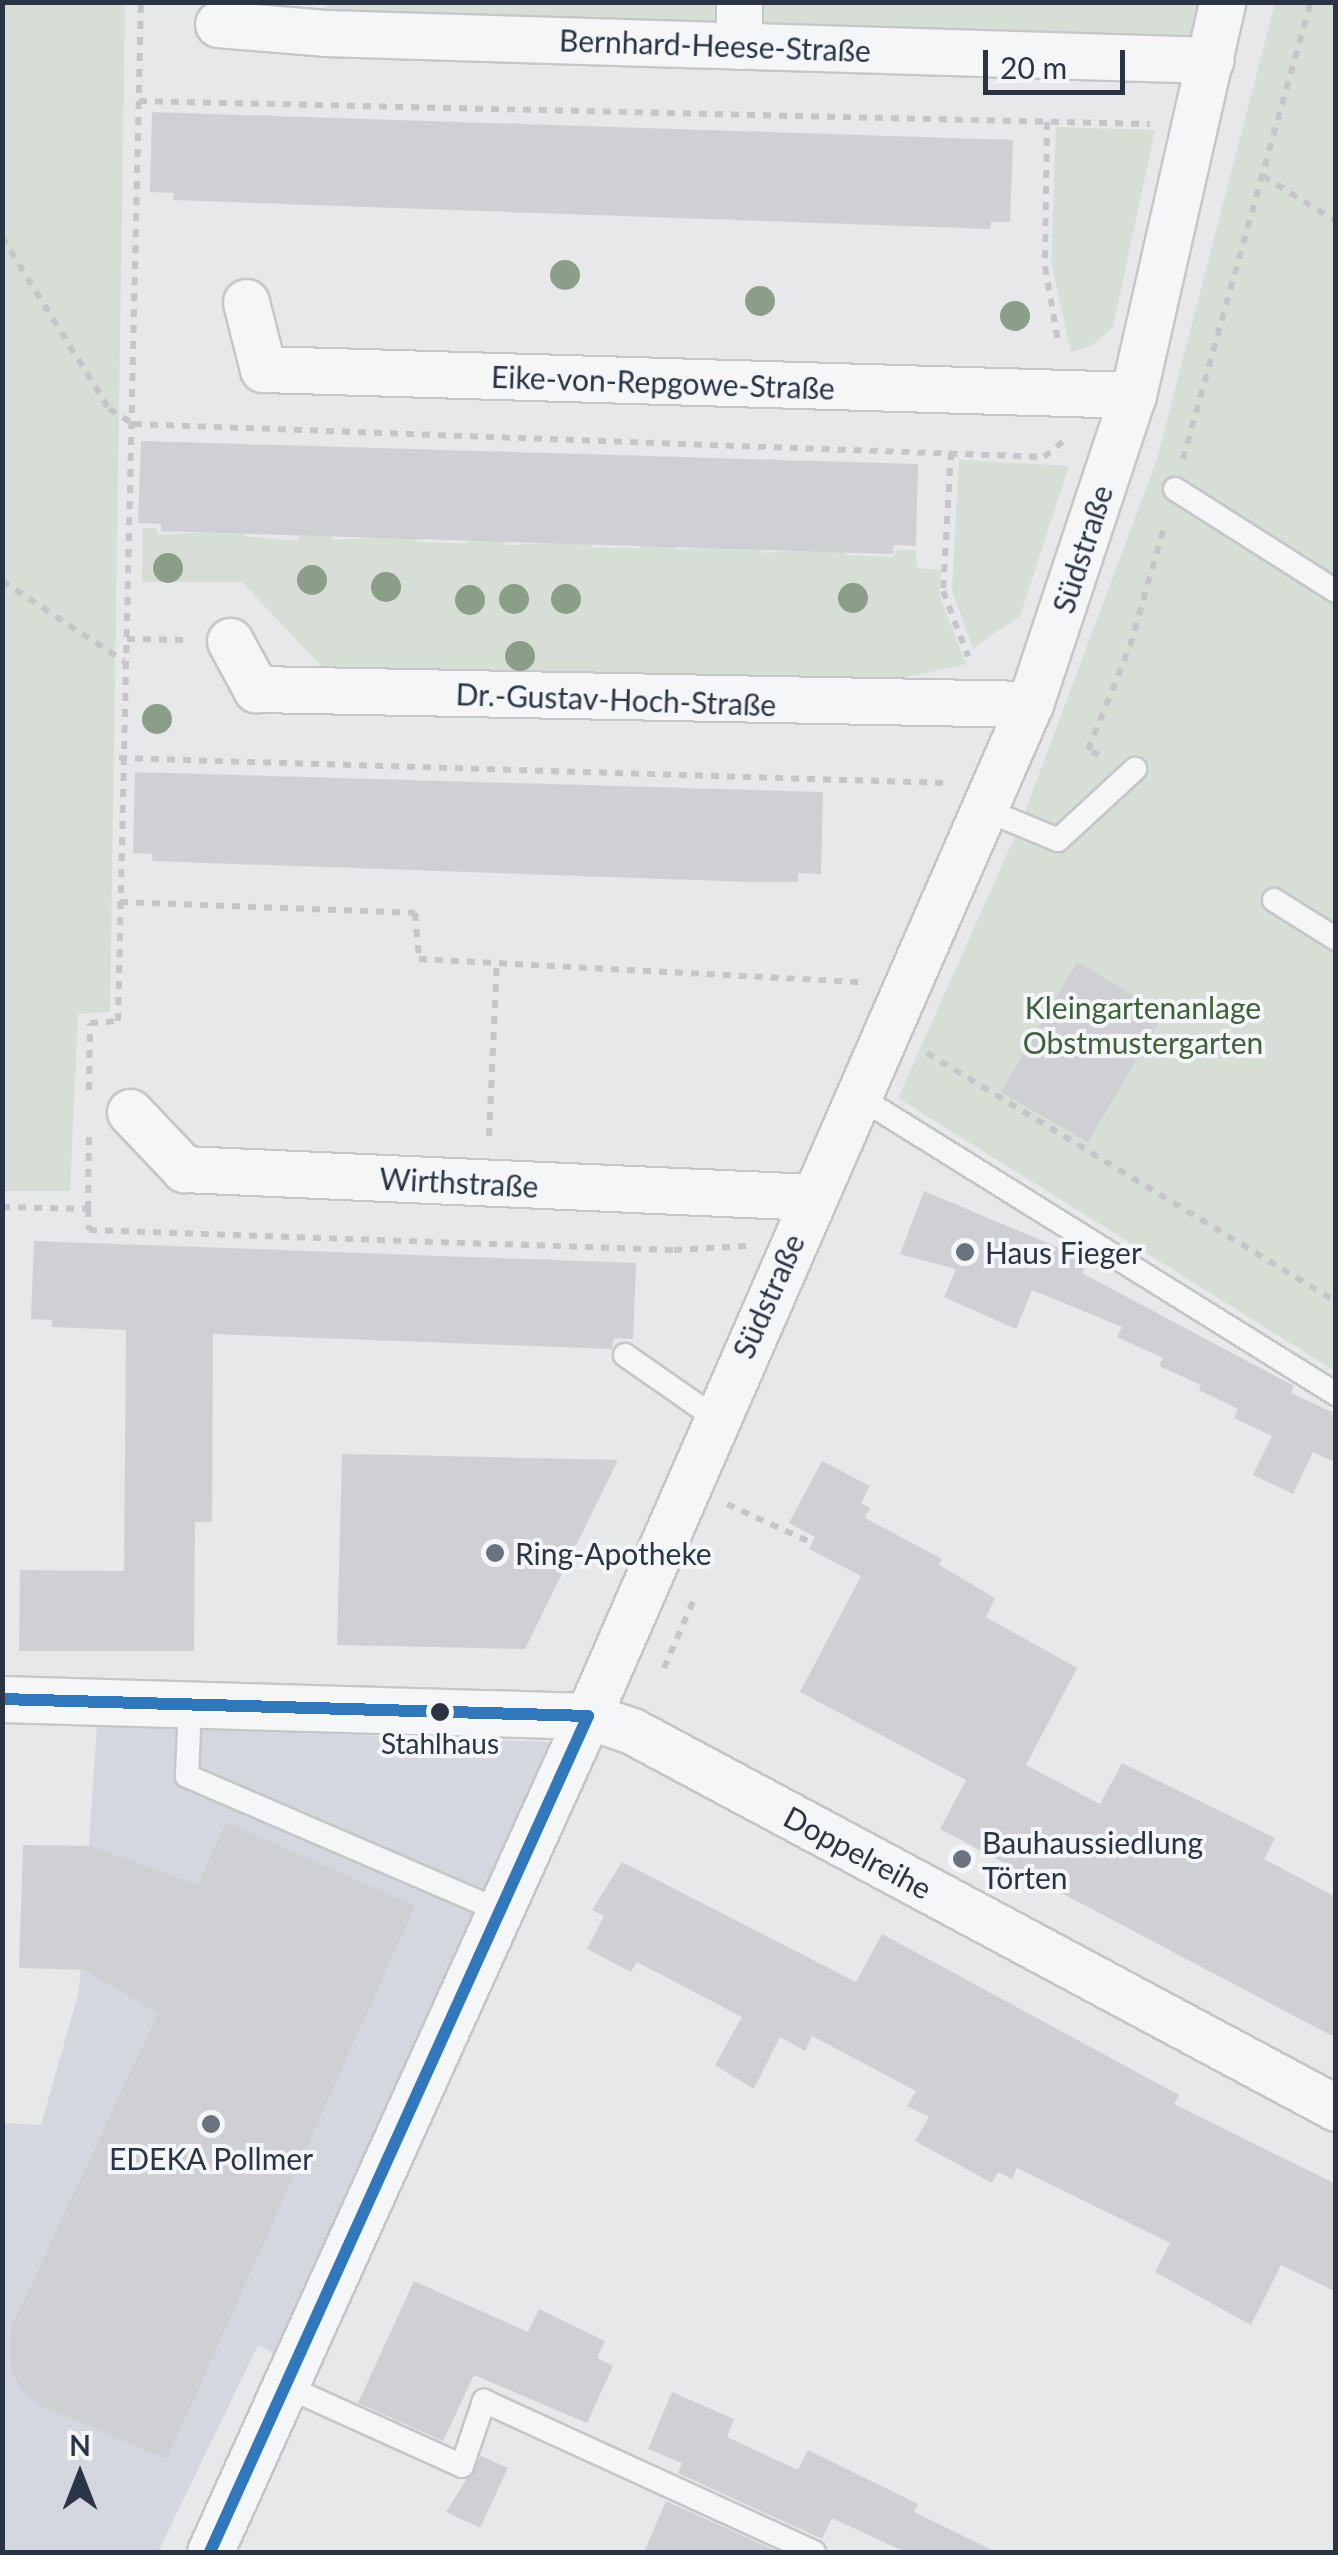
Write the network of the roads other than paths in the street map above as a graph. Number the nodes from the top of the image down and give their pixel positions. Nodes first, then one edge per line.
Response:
1 (1222, 2) edge
2 (326, 18) edge
3 (218, 24) dead end
4 (739, 24) edge
5 (1212, 60) junction
6 (246, 302) dead end
7 (1133, 396) junction
8 (1175, 490) road end
9 (1336, 591) edge
10 (230, 641) road end
11 (1030, 704) junction
12 (1134, 768) road end
13 (991, 797) junction
14 (1274, 900) dead end
15 (1336, 939) edge
16 (859, 1096) junction
17 (103, 1108) road end
18 (812, 1197) junction
19 (625, 1355) dead end
20 (1336, 1394) edge
21 (714, 1418) junction
22 (2, 1699) edge
23 (190, 1706) junction
24 (588, 1716) junction
25 (500, 1912) junction
26 (1336, 2108) edge
27 (283, 2385) junction
28 (210, 2552) edge
29 (814, 2552) edge

1 - 5 street, Südstraße
2 - 3 street, Bernhard-Heese-Straße
2 - 4 street, Bernhard-Heese-Straße
4 - 5 street, Bernhard-Heese-Straße
5 - 7 street, Südstraße
6 - 7 street, Eike-von-Repgowe-Straße
7 - 11 street, Südstraße
8 - 9 lane
10 - 11 street, Dr.-Gustav-Hoch-Straße
11 - 13 street, Südstraße
12 - 13 lane
13 - 16 street, Südstraße
14 - 15 lane
16 - 18 street, Südstraße
16 - 20 lane
17 - 18 street, Wirthstraße
18 - 21 street, Südstraße
19 - 21 lane
21 - 24 street, Südstraße
22 - 23 street, Doppelreihe
23 - 24 street, Doppelreihe
23 - 25 lane
24 - 25 street, Südstraße
24 - 26 street, Doppelreihe
25 - 27 street, Südstraße
27 - 28 street, Südstraße
27 - 29 lane

